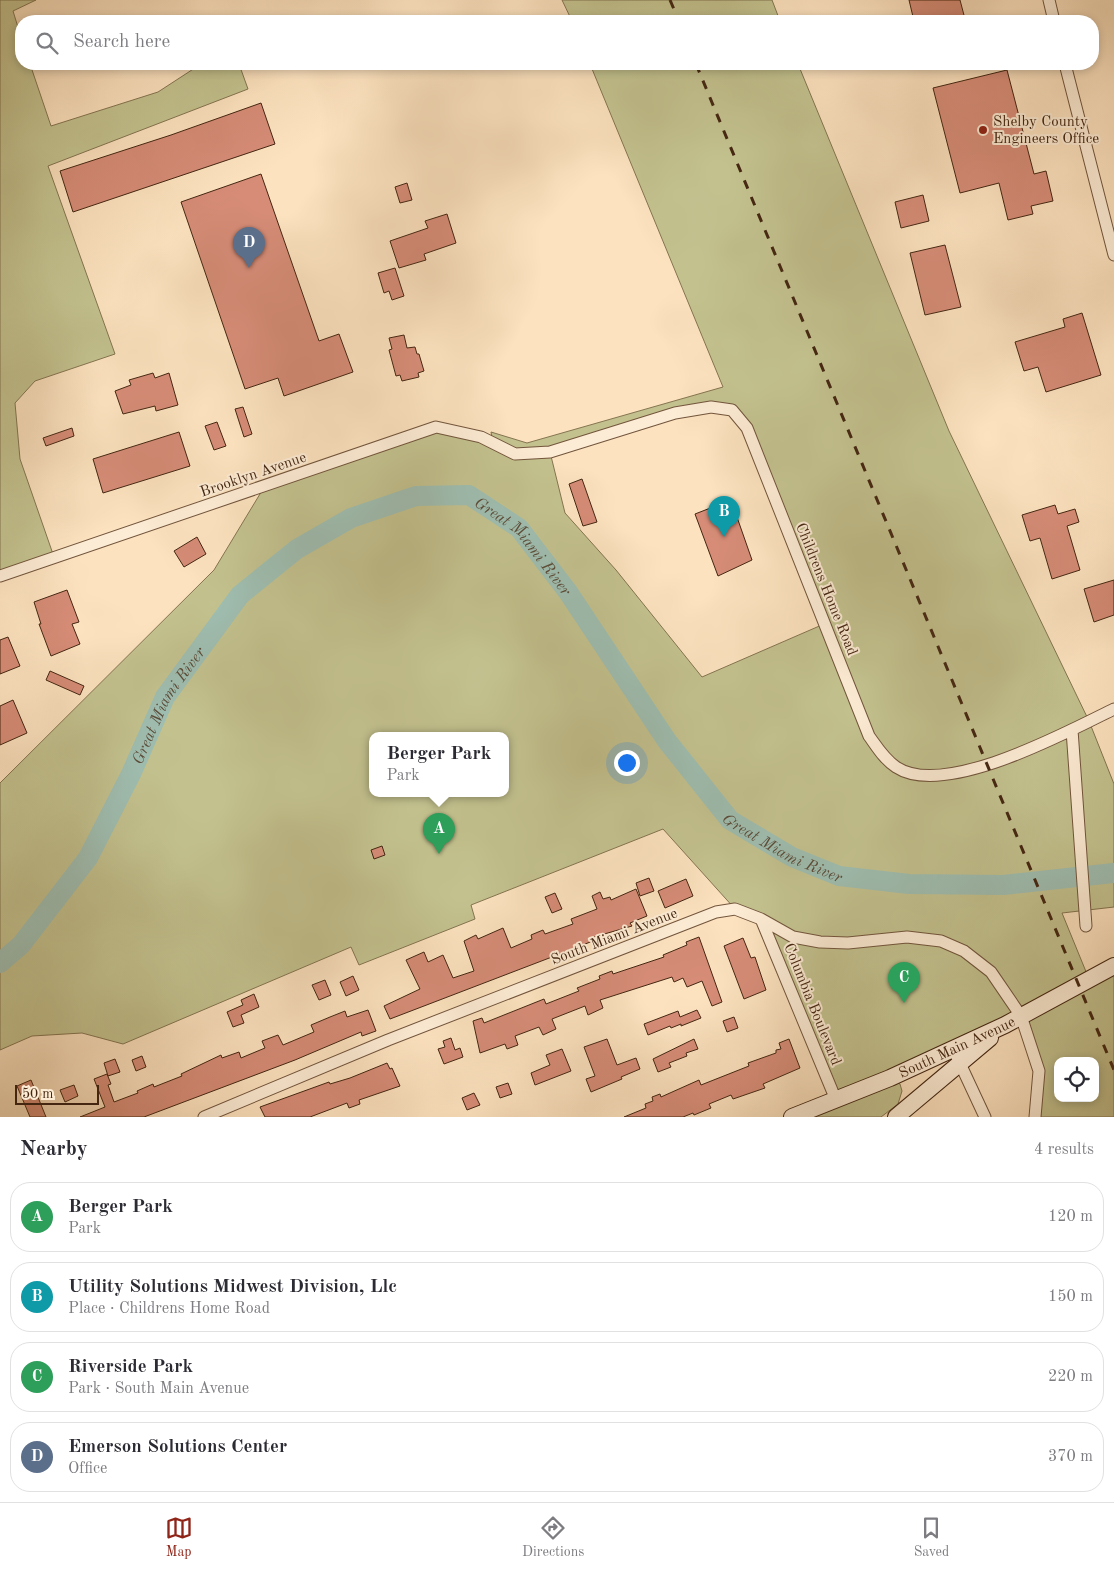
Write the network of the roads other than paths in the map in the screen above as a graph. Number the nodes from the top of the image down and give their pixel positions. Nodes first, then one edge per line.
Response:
1 (1049, 0) edge
2 (1053, 15) edge
3 (1067, 70) edge
4 (1114, 255) edge
5 (515, 454) joint
6 (0, 576) edge
7 (1114, 709) edge
8 (1072, 730) junction
9 (761, 918) junction
10 (1086, 926) dead end
11 (1114, 966) edge
12 (1021, 1016) junction
13 (1005, 1024) junction
14 (953, 1049) junction
15 (960, 1064) junction
16 (836, 1100) junction
17 (208, 1116) edge
18 (792, 1117) edge
19 (896, 1117) edge
20 (986, 1117) edge
21 (1034, 1117) edge

1 - 2 street
3 - 4 street
5 - 6 street, Brooklyn Avenue
5 - 8 street, Childrens Home Road
7 - 8 street, Childrens Home Road
8 - 10 street
9 - 12 street, South Miami Avenue
9 - 16 street, Columbia Boulevard
9 - 17 street, South Miami Avenue
11 - 12 main road, South Main Avenue
12 - 13 main road, South Main Avenue
12 - 21 street, South Miami Avenue
13 - 14 main road, South Main Avenue
13 - 15 main road
14 - 15 street
14 - 16 main road, South Main Avenue
15 - 19 main road
15 - 20 street
16 - 18 main road, South Main Avenue

